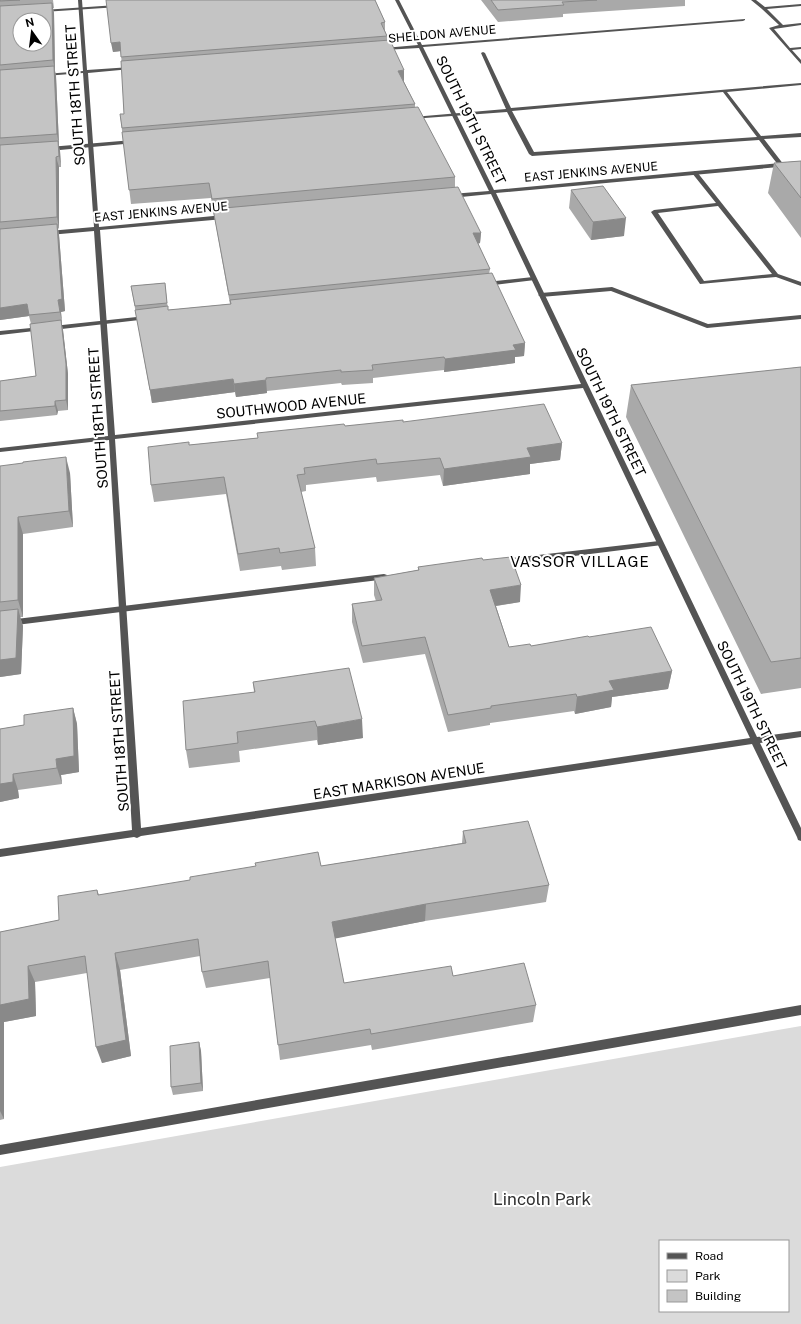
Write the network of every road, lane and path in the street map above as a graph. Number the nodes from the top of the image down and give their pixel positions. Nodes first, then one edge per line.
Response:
1 (80, 0) edge
2 (397, 0) edge
3 (753, 0) edge
4 (801, 5) edge
5 (119, 6) edge
6 (81, 8) junction
7 (764, 8) junction
8 (37, 12) edge
9 (743, 20) dead end
10 (801, 24) edge
11 (782, 26) junction
12 (420, 46) junction
13 (801, 48) edge
14 (380, 49) edge
15 (789, 49) junction
16 (483, 53) dead end
17 (801, 63) edge
18 (141, 67) edge
19 (85, 72) junction
20 (39, 75) edge
21 (801, 84) edge
22 (724, 91) junction
23 (510, 110) junction
24 (455, 114) junction
25 (407, 119) edge
26 (801, 135) edge
27 (761, 138) junction
28 (138, 142) edge
29 (90, 146) junction
30 (45, 150) edge
31 (801, 163) edge
32 (781, 165) junction
33 (695, 173) junction
34 (492, 192) junction
35 (444, 196) edge
36 (719, 204) junction
37 (230, 216) edge
38 (96, 229) junction
39 (44, 233) edge
40 (776, 275) junction
41 (533, 279) junction
42 (478, 284) edge
43 (801, 284) edge
44 (541, 295) junction
45 (801, 316) edge
46 (150, 318) edge
47 (103, 323) junction
48 (0, 333) edge
49 (584, 386) junction
50 (112, 438) junction
51 (0, 450) edge
52 (659, 543) junction
53 (494, 563) edge
54 (391, 576) edge
55 (123, 609) junction
56 (0, 624) edge
57 (801, 734) edge
58 (754, 740) junction
59 (137, 834) junction
60 (801, 837) edge
61 (0, 854) edge
62 (801, 1010) edge
63 (0, 1150) edge

1 - 6 street, SOUTH 18TH STREET
2 - 12 street, SOUTH 19TH STREET
3 - 7 street
4 - 7 street
5 - 6 street
6 - 8 street
6 - 19 street, SOUTH 18TH STREET
7 - 11 street
9 - 12 street, SHELDON AVENUE
10 - 11 street
11 - 15 street
12 - 14 street, SHELDON AVENUE
12 - 24 street, SOUTH 19TH STREET
13 - 15 street
15 - 17 street
16 - 23 street
18 - 19 street
19 - 20 street
19 - 29 street, SOUTH 18TH STREET
21 - 22 street
22 - 23 street
22 - 27 street
23 - 24 street
23 - 27 street
24 - 25 street
24 - 34 street, SOUTH 19TH STREET
26 - 27 street
27 - 32 street
28 - 29 street
29 - 30 street
29 - 38 street, SOUTH 18TH STREET
31 - 32 street, EAST JENKINS AVENUE
32 - 33 street, EAST JENKINS AVENUE
33 - 34 street, EAST JENKINS AVENUE
33 - 36 street
34 - 35 street, EAST JENKINS AVENUE
34 - 41 street, SOUTH 19TH STREET
36 - 40 street
36 - 40 street
37 - 38 street, EAST JENKINS AVENUE
38 - 39 street, EAST JENKINS AVENUE
38 - 47 street, SOUTH 18TH STREET
40 - 43 street
41 - 42 street
41 - 44 street, SOUTH 19TH STREET
44 - 45 street
44 - 49 street, SOUTH 19TH STREET
46 - 47 street
47 - 48 street
47 - 50 street, SOUTH 18TH STREET
49 - 50 street, SOUTHWOOD AVENUE
49 - 52 street, SOUTH 19TH STREET
50 - 51 street, SOUTHWOOD AVENUE
50 - 55 street, SOUTH 18TH STREET
52 - 53 street
52 - 58 street, SOUTH 19TH STREET
54 - 55 street
55 - 56 street
55 - 59 street, SOUTH 18TH STREET
57 - 58 street, EAST MARKISON AVENUE
58 - 59 street, EAST MARKISON AVENUE
58 - 60 street, SOUTH 19TH STREET
59 - 61 street, EAST MARKISON AVENUE
62 - 63 street

